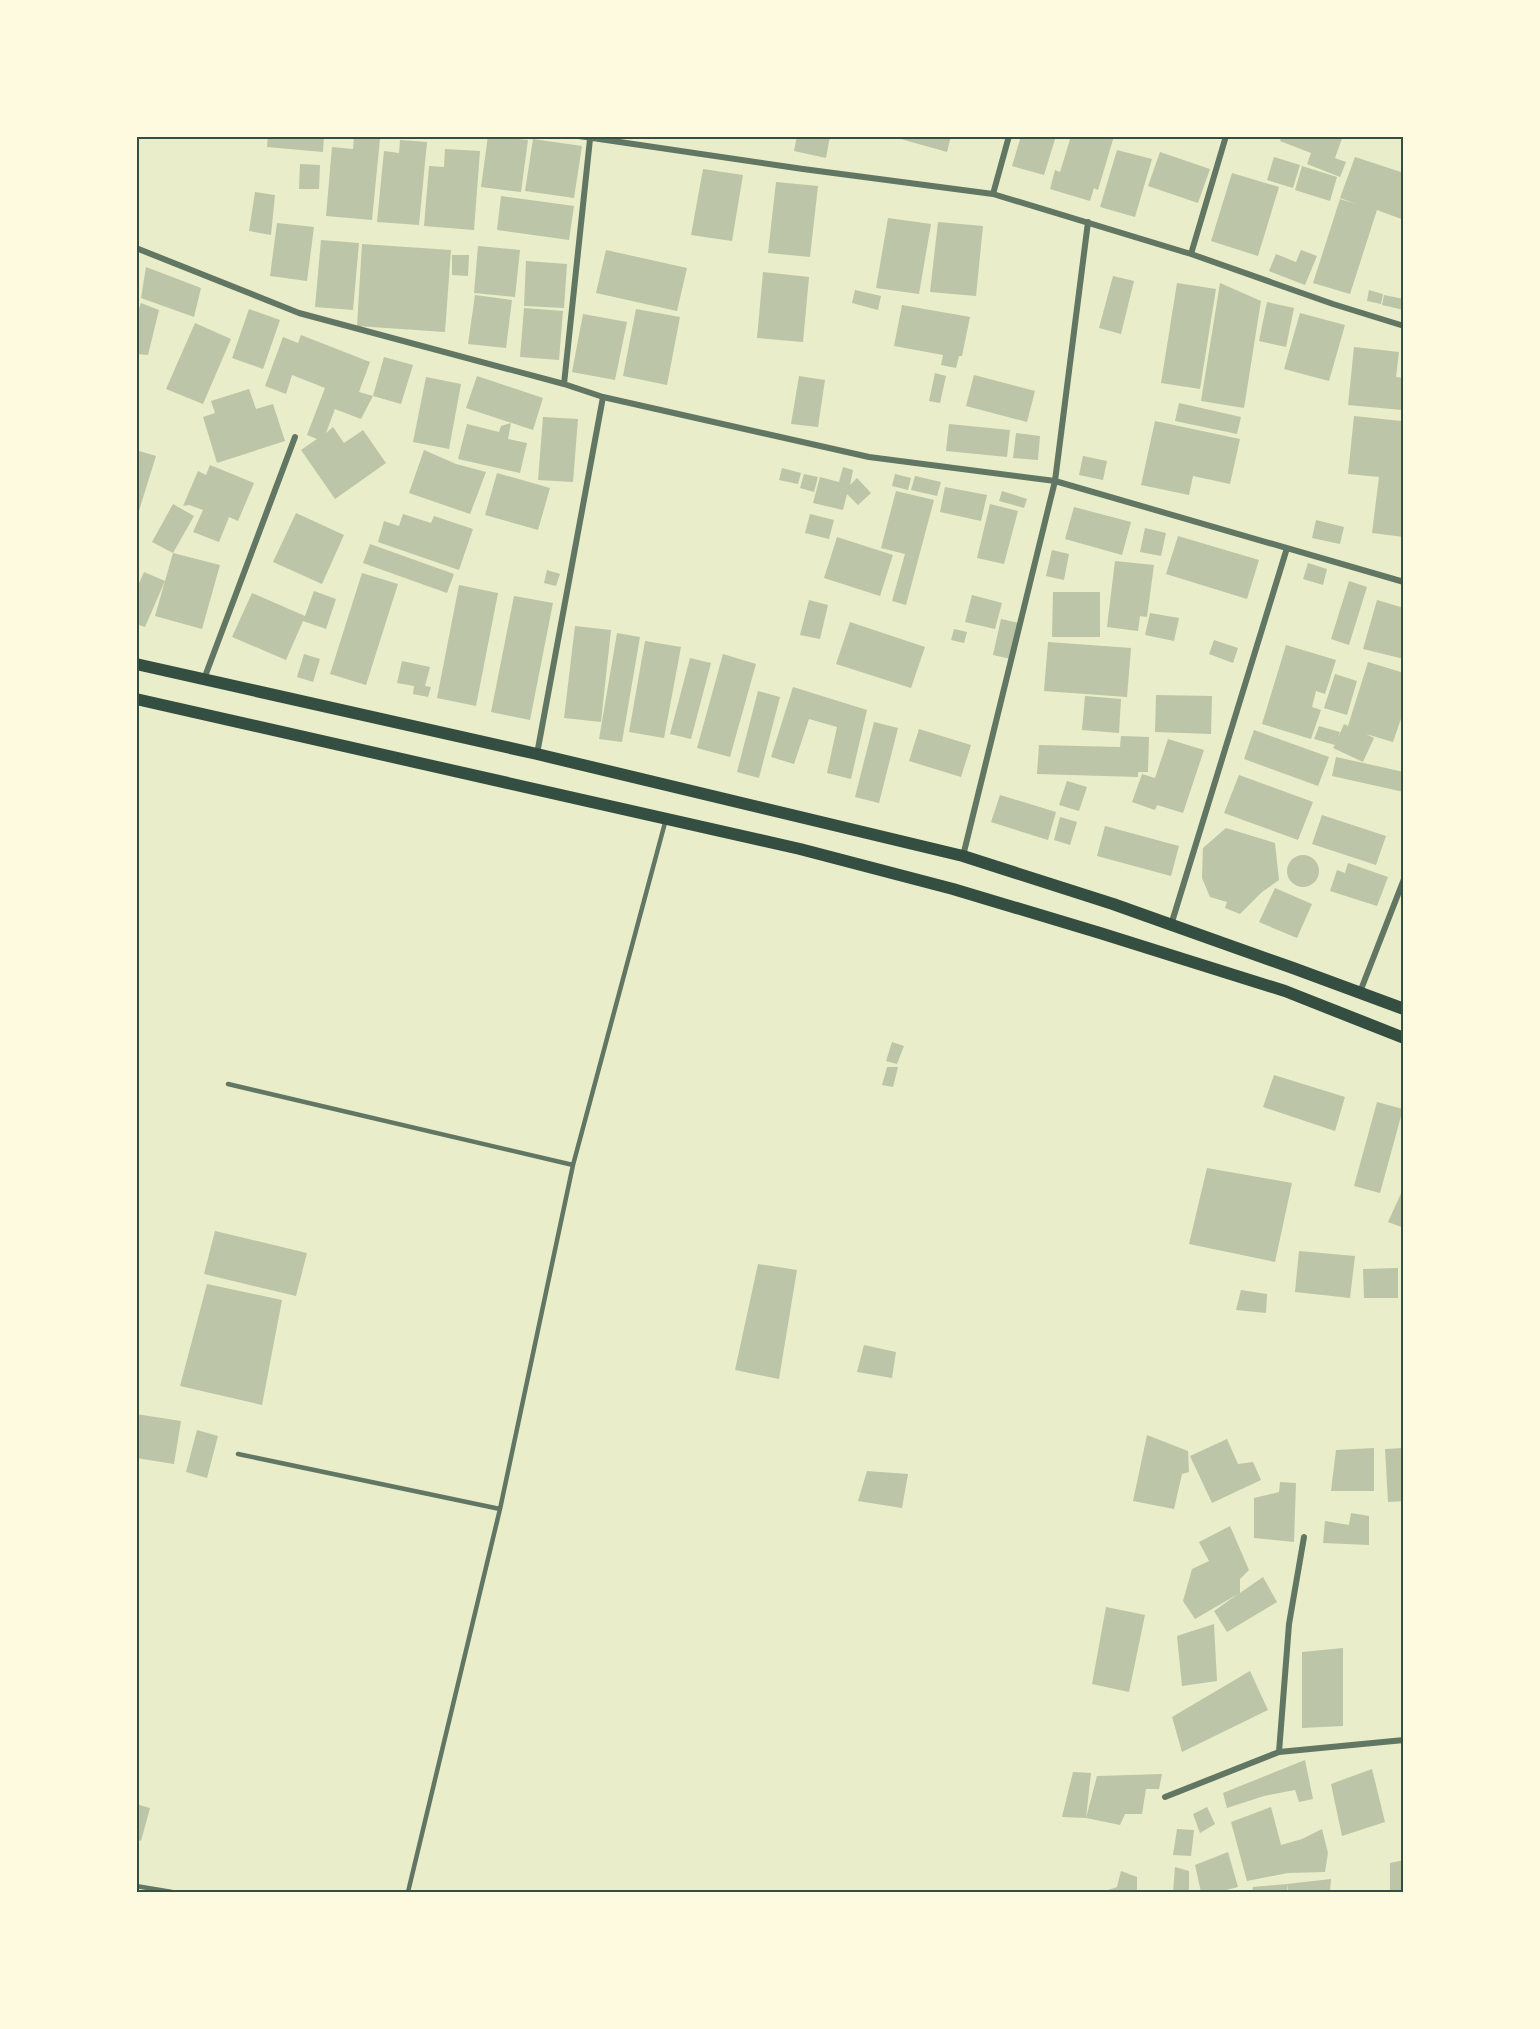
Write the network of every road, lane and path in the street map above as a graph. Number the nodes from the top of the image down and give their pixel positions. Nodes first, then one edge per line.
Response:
1 (579, 136) edge
2 (1009, 136) edge
3 (1226, 136) edge
4 (590, 139) junction
5 (993, 194) junction
6 (1088, 222) junction
7 (136, 248) edge
8 (1191, 254) junction
9 (1404, 326) edge
10 (564, 384) junction
11 (603, 397) junction
12 (295, 436) dead end
13 (1055, 481) junction
14 (1287, 548) junction
15 (1404, 582) edge
16 (136, 664) edge
17 (204, 679) junction
18 (136, 699) edge
19 (537, 754) junction
20 (666, 819) junction
21 (963, 856) junction
22 (1404, 879) edge
23 (1171, 925) junction
24 (1359, 993) junction
25 (1404, 1009) edge
26 (1404, 1038) edge
27 (228, 1084) dead end
28 (573, 1165) junction
29 (238, 1454) dead end
30 (500, 1509) junction
31 (1304, 1538) dead end
32 (1404, 1740) edge
33 (1279, 1752) junction
34 (1165, 1797) dead end
35 (136, 1886) edge
36 (172, 1893) edge
37 (408, 1893) edge

1 - 4 street
2 - 5 street
3 - 8 street
4 - 5 street
4 - 10 street
5 - 6 street
6 - 8 street
6 - 13 street
7 - 10 street
8 - 9 street
10 - 11 street
11 - 13 street
11 - 19 street
12 - 17 street
13 - 14 street
13 - 21 street
14 - 15 street
14 - 23 street
16 - 17 main road
17 - 19 main road
18 - 20 main road
19 - 21 main road
20 - 26 main road
20 - 28 lane
21 - 23 main road
22 - 24 street
23 - 24 main road
24 - 25 main road
27 - 28 lane
28 - 30 lane
29 - 30 lane
30 - 37 lane
31 - 33 street
32 - 33 street
33 - 34 street
35 - 36 lane

